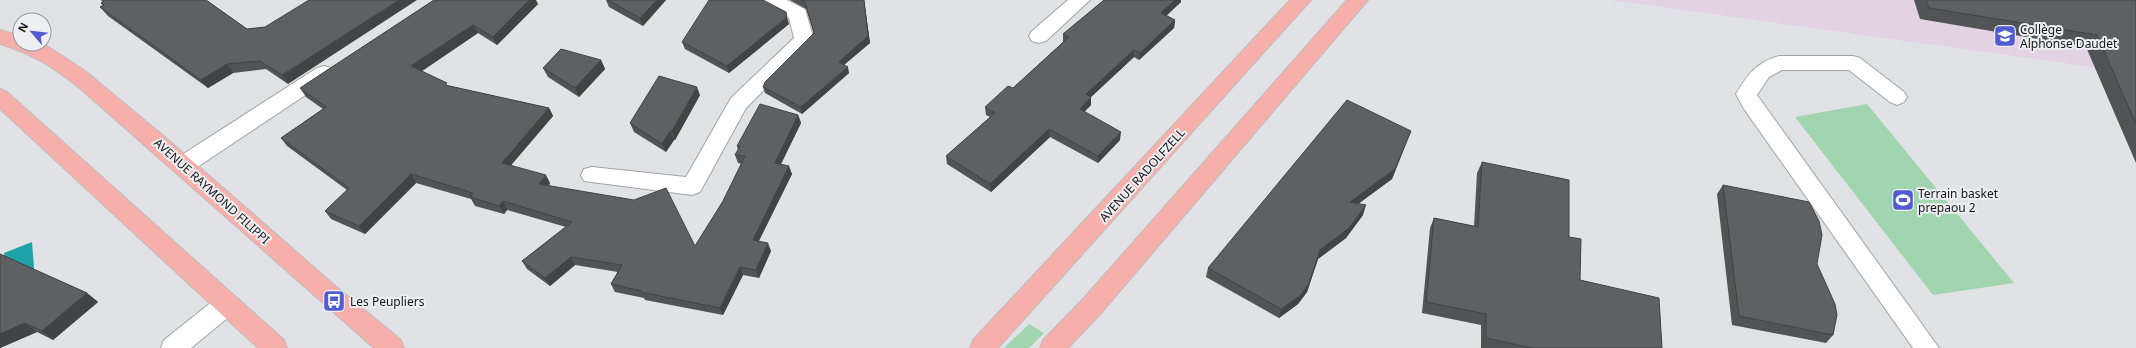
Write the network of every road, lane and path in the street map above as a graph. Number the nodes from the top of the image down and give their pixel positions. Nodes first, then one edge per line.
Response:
1 (772, 0) edge
2 (1080, 0) edge
3 (1301, 0) edge
4 (1358, 0) edge
5 (1039, 36) dead end
6 (0, 37) edge
7 (12, 41) edge
8 (43, 52) edge
9 (342, 60) edge
10 (0, 97) edge
11 (1897, 97) dead end
12 (185, 164) junction
13 (592, 175) dead end
14 (227, 304) junction
15 (173, 348) edge
16 (275, 348) edge
17 (392, 348) edge
18 (982, 348) edge
19 (1052, 348) edge
20 (1928, 348) edge

1 - 13 street
2 - 5 street
3 - 18 main road, AVENUE RADOLFZELL
4 - 19 main road
6 - 7 main road
8 - 12 main road, AVENUE RAYMOND FILIPPI
9 - 12 street
10 - 14 main road
11 - 20 street
12 - 17 main road, AVENUE RAYMOND FILIPPI
14 - 15 street
14 - 16 main road

